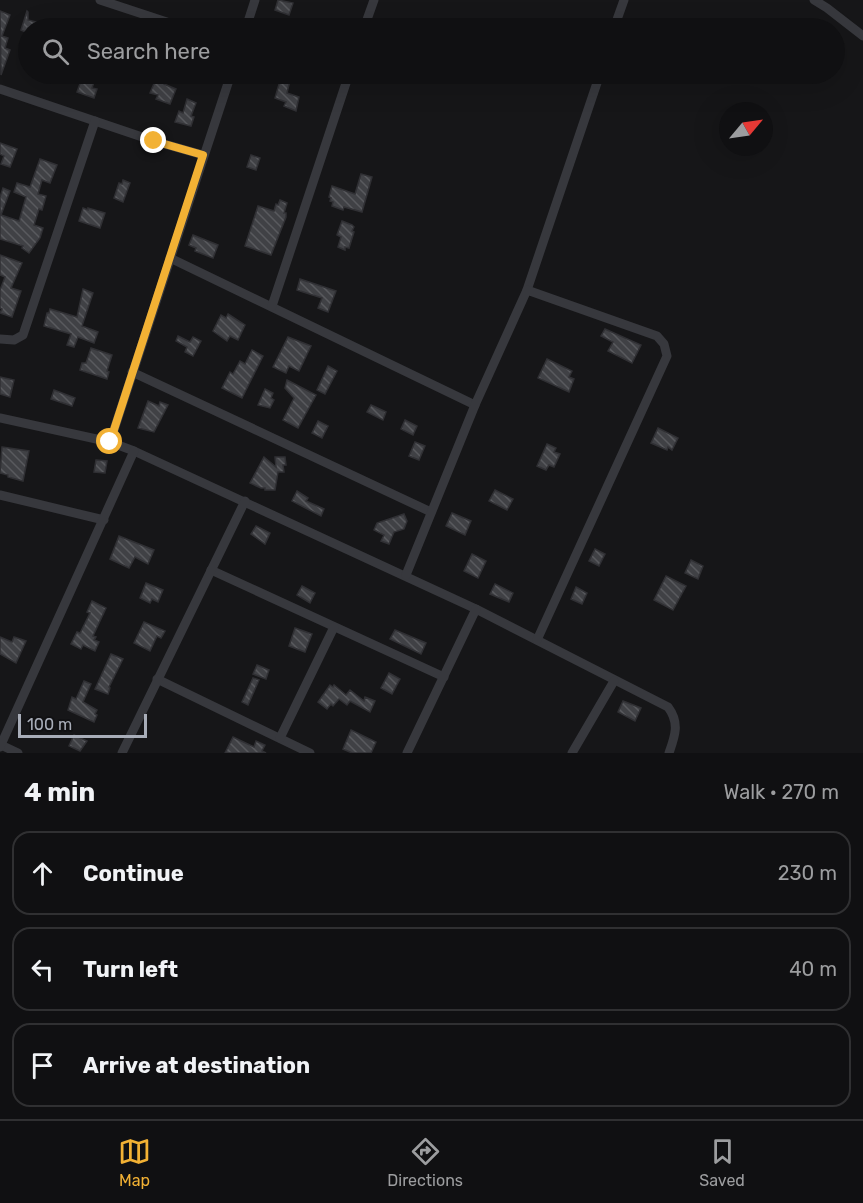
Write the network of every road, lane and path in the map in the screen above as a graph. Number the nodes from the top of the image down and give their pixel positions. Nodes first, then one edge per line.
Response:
1 (100, 0) edge
2 (136, 0) edge
3 (255, 0) edge
4 (374, 0) edge
5 (624, 0) edge
6 (814, 0) edge
7 (829, 4) edge
8 (132, 10) junction
9 (156, 18) edge
10 (249, 18) edge
11 (368, 18) edge
12 (618, 18) edge
13 (844, 18) edge
14 (845, 19) edge
15 (863, 36) edge
16 (228, 84) edge
17 (346, 84) edge
18 (597, 84) edge
19 (0, 89) edge
20 (95, 122) junction
21 (203, 155) junction
22 (170, 258) junction
23 (526, 290) junction
24 (272, 306) junction
25 (0, 339) edge
26 (132, 372) junction
27 (476, 405) junction
28 (0, 418) edge
29 (110, 442) junction
30 (134, 451) junction
31 (0, 495) edge
32 (245, 501) junction
33 (431, 512) junction
34 (104, 520) junction
35 (210, 570) junction
36 (406, 575) junction
37 (476, 609) junction
38 (334, 627) junction
39 (537, 640) junction
40 (444, 677) junction
41 (157, 679) junction
42 (614, 681) junction
43 (280, 738) junction
44 (0, 746) edge
45 (18, 753) edge
46 (122, 753) edge
47 (310, 753) edge
48 (407, 753) edge
49 (572, 753) edge
50 (669, 753) edge

1 - 8 street
2 - 8 street
3 - 10 street
4 - 11 street
5 - 12 street
6 - 7 street
7 - 13 street
8 - 9 street
14 - 15 street
16 - 21 street
17 - 24 street
18 - 23 street
19 - 20 street
20 - 21 street
20 - 25 street
21 - 22 street
22 - 24 street
22 - 26 street
23 - 27 street
23 - 39 street
24 - 27 street
26 - 29 street
26 - 33 street
27 - 33 street
28 - 29 street
29 - 30 street
30 - 32 street
30 - 34 street
31 - 34 street
32 - 35 street
32 - 36 street
33 - 36 street
34 - 44 street
35 - 38 street
35 - 41 street
36 - 37 street
37 - 39 street
37 - 40 street
38 - 40 street
38 - 43 street
39 - 42 street
40 - 48 street
41 - 43 street
41 - 46 street
42 - 49 street
42 - 50 street
43 - 47 street
44 - 45 street

